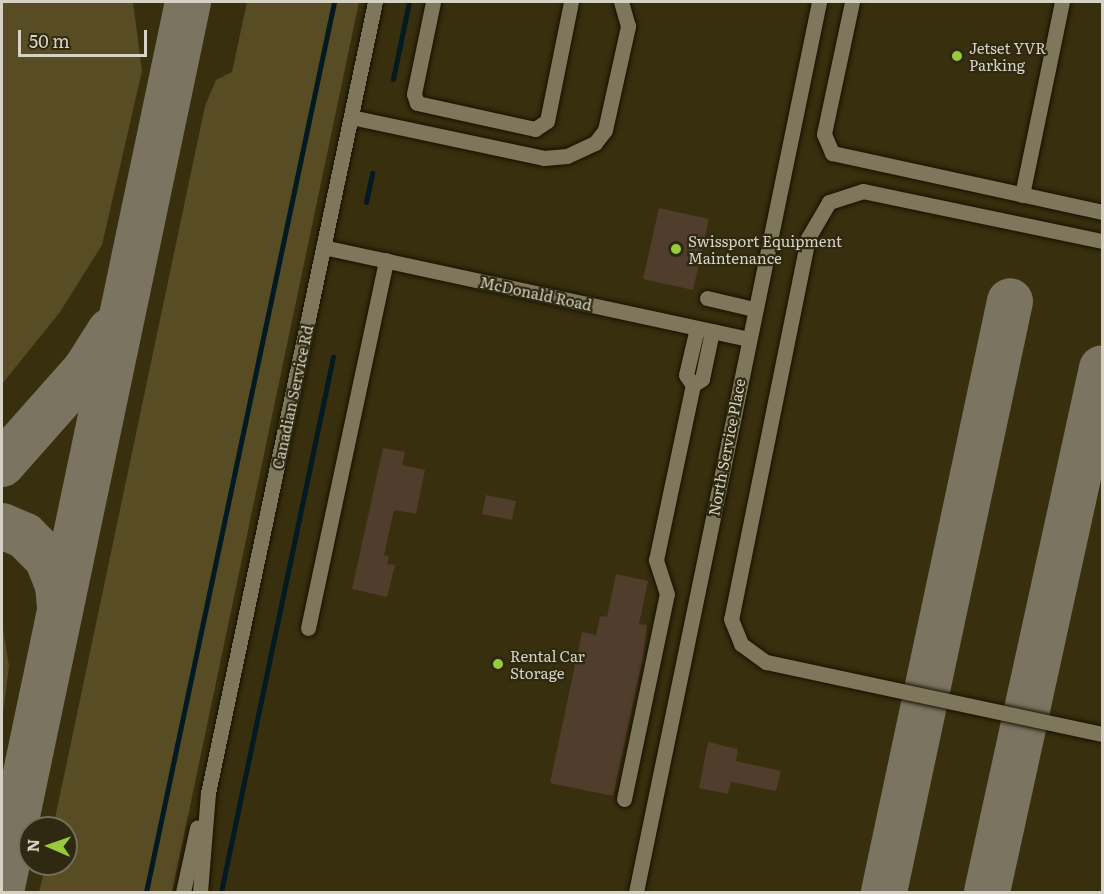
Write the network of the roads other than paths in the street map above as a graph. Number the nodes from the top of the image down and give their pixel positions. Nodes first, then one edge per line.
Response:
1 (375, 2) edge
2 (433, 2) edge
3 (571, 2) edge
4 (621, 2) edge
5 (819, 2) edge
6 (852, 2) edge
7 (1062, 2) edge
8 (351, 117) junction
9 (1022, 195) junction
10 (1102, 212) edge
11 (1102, 241) edge
12 (323, 247) junction
13 (386, 260) junction
14 (706, 298) dead end
15 (754, 309) junction
16 (697, 328) junction
17 (712, 331) junction
18 (748, 339) junction
19 (693, 385) junction
20 (308, 628) dead end
21 (1102, 734) edge
22 (208, 793) junction
23 (624, 799) dead end
24 (189, 863) junction
25 (183, 892) edge
26 (187, 892) edge
27 (200, 892) edge
28 (636, 892) edge

1 - 8 lane, Canadian Service Rd
2 - 3 lane
4 - 8 lane
5 - 15 lane, North Service Place
6 - 9 lane
7 - 9 lane
8 - 12 lane, Canadian Service Rd
9 - 10 lane
11 - 21 lane
12 - 13 lane, McDonald Road
12 - 22 lane, Canadian Service Rd
13 - 16 lane, McDonald Road
13 - 20 lane
14 - 15 lane
15 - 18 lane, North Service Place
16 - 17 lane, McDonald Road
16 - 19 lane
17 - 18 lane, McDonald Road
17 - 19 lane
18 - 28 lane, North Service Place
19 - 23 lane
22 - 24 lane
22 - 27 lane
24 - 25 lane
24 - 26 lane

